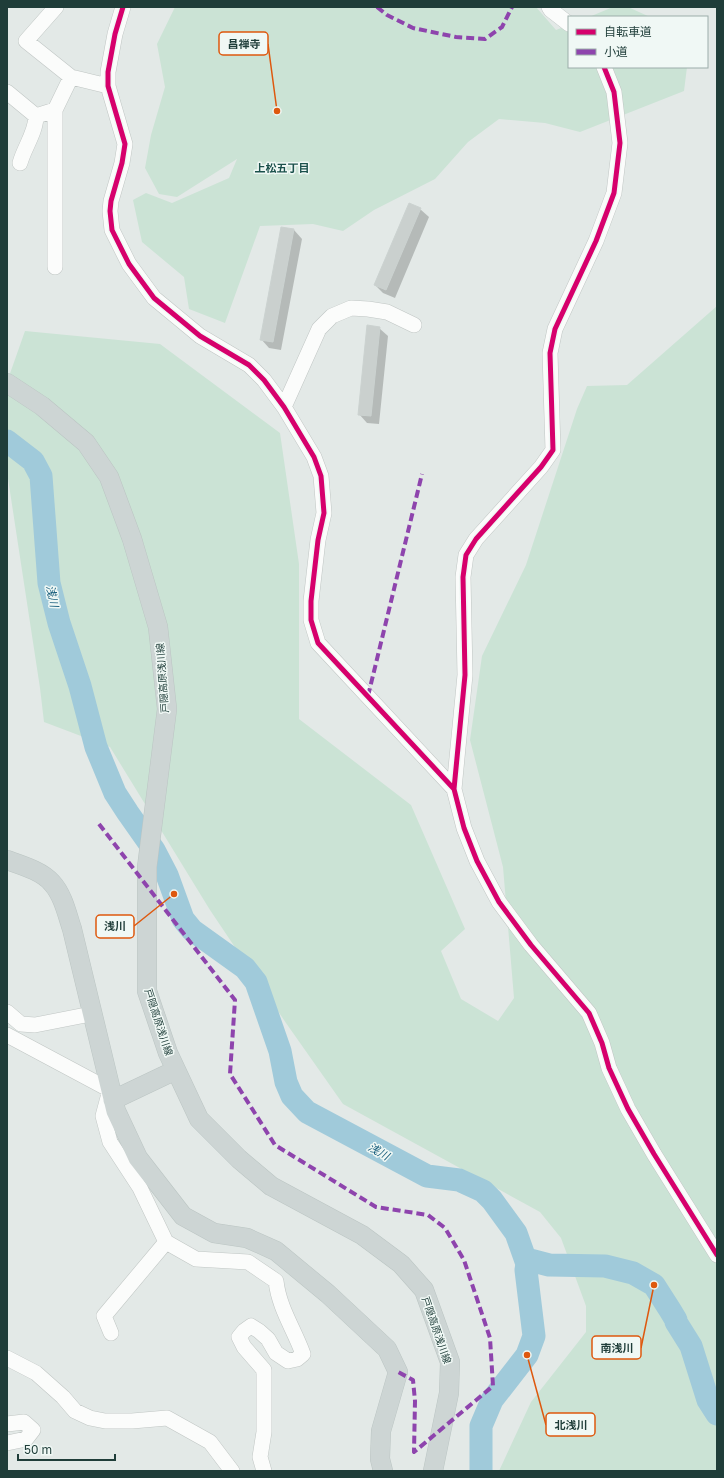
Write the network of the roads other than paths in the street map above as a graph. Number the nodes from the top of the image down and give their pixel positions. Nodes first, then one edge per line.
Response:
1 (56, 7) edge
2 (123, 7) edge
3 (549, 7) edge
4 (568, 23) edge
5 (604, 68) edge
6 (72, 77) junction
7 (108, 86) junction
8 (7, 92) edge
9 (55, 110) junction
10 (36, 116) junction
11 (20, 163) dead end
12 (55, 267) dead end
13 (414, 325) dead end
14 (7, 383) edge
15 (284, 407) junction
16 (454, 789) junction
17 (7, 860) edge
18 (7, 1012) edge
19 (92, 1014) junction
20 (7, 1035) edge
21 (176, 1070) junction
22 (111, 1095) junction
23 (166, 1242) junction
24 (717, 1255) edge
25 (111, 1333) dead end
26 (10, 1363) edge
27 (7, 1424) edge
28 (7, 1443) edge
29 (232, 1471) edge
30 (264, 1471) edge
31 (384, 1471) edge
32 (433, 1471) edge

1 - 6 street
2 - 7 street
3 - 4 street
5 - 16 street
6 - 7 street
6 - 9 street
7 - 15 street
8 - 10 street
9 - 10 street
9 - 12 street
10 - 11 street
13 - 15 street
14 - 21 main road, 戸隠高原浅川線
15 - 16 street
16 - 24 street
17 - 19 main road
18 - 19 street
19 - 22 main road
20 - 22 street
21 - 22 main road
21 - 32 main road, 戸隠高原浅川線
22 - 23 street
22 - 31 main road
23 - 25 street
23 - 30 street
26 - 29 street
27 - 28 street

